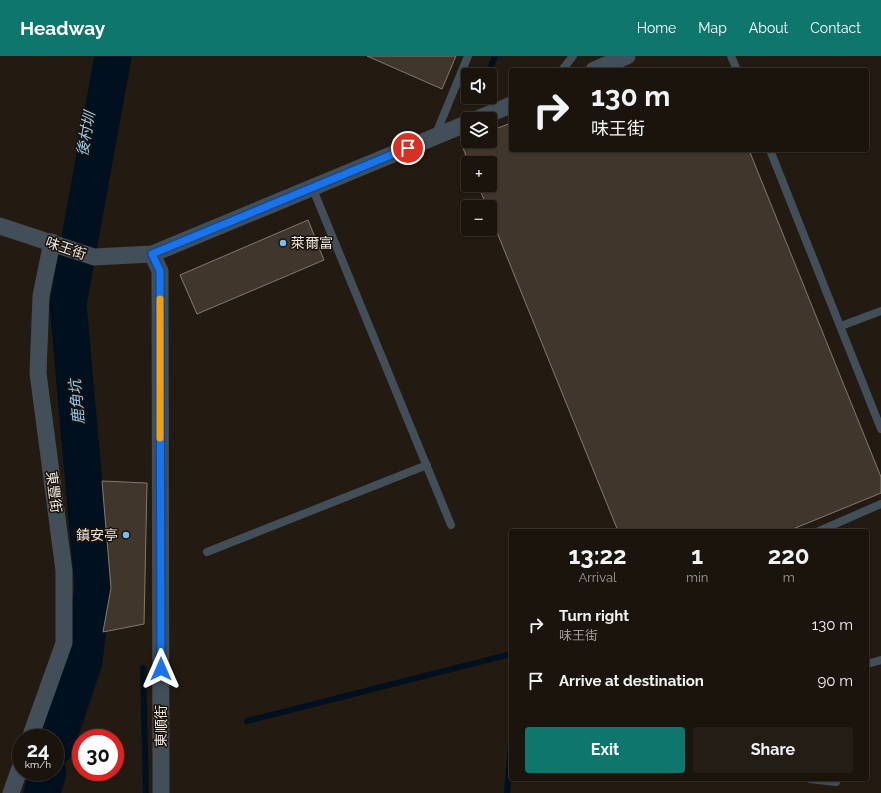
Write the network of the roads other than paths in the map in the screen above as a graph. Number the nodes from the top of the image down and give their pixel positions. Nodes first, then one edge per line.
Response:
1 (468, 56) edge
2 (573, 56) edge
3 (627, 56) edge
4 (731, 56) edge
5 (564, 68) edge
6 (599, 68) edge
7 (736, 68) edge
8 (509, 106) edge
9 (494, 112) edge
10 (461, 126) edge
11 (435, 136) junction
12 (771, 152) edge
13 (312, 187) junction
14 (0, 226) edge
15 (53, 243) junction
16 (152, 254) junction
17 (881, 311) edge
18 (841, 326) junction
19 (881, 428) edge
20 (427, 465) junction
21 (881, 504) edge
22 (451, 525) dead end
23 (824, 529) edge
24 (207, 552) dead end
25 (881, 660) edge
26 (869, 663) edge
27 (33, 729) edge
28 (15, 781) edge
29 (827, 781) edge
30 (836, 782) dead end
31 (11, 793) edge
32 (161, 793) edge

1 - 11 lane
2 - 5 lane
3 - 6 street
4 - 7 lane
8 - 9 street
10 - 11 street, 味王街
11 - 13 street, 味王街
12 - 18 lane
13 - 16 street, 味王街
13 - 20 lane
14 - 15 street, 味王街
15 - 16 street, 味王街
15 - 27 street, 東豐街
16 - 32 street, 東順街
17 - 18 lane
18 - 19 lane
20 - 22 lane
20 - 24 lane
21 - 23 lane
25 - 26 lane
28 - 31 street
29 - 30 lane

